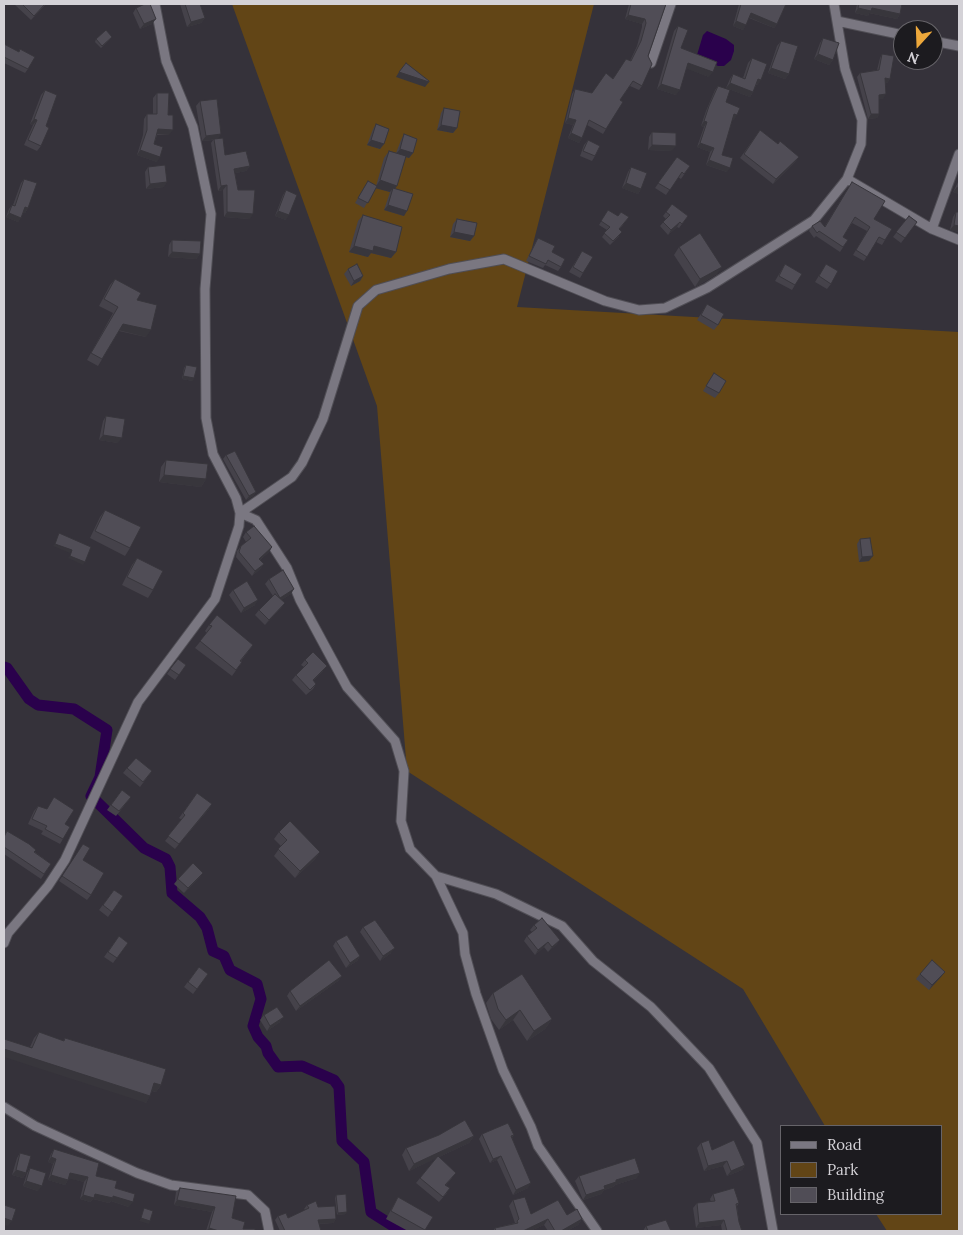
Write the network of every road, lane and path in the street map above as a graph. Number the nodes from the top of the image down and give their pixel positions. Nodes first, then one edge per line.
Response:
1 (154, 4) edge
2 (671, 4) edge
3 (834, 4) edge
4 (837, 21) junction
5 (893, 33) edge
6 (943, 43) edge
7 (959, 46) edge
8 (651, 63) edge
9 (959, 154) edge
10 (847, 179) junction
11 (932, 229) junction
12 (959, 240) edge
13 (240, 513) junction
14 (436, 876) junction
15 (4, 943) edge
16 (4, 1108) edge
17 (269, 1231) edge
18 (597, 1231) edge
19 (774, 1231) edge

1 - 13 street
2 - 8 street
3 - 4 street
4 - 5 street
4 - 10 street
6 - 7 street
9 - 11 street
10 - 11 street
10 - 13 street
11 - 12 street
13 - 14 street
13 - 15 street
14 - 18 street
14 - 19 street
16 - 17 street

